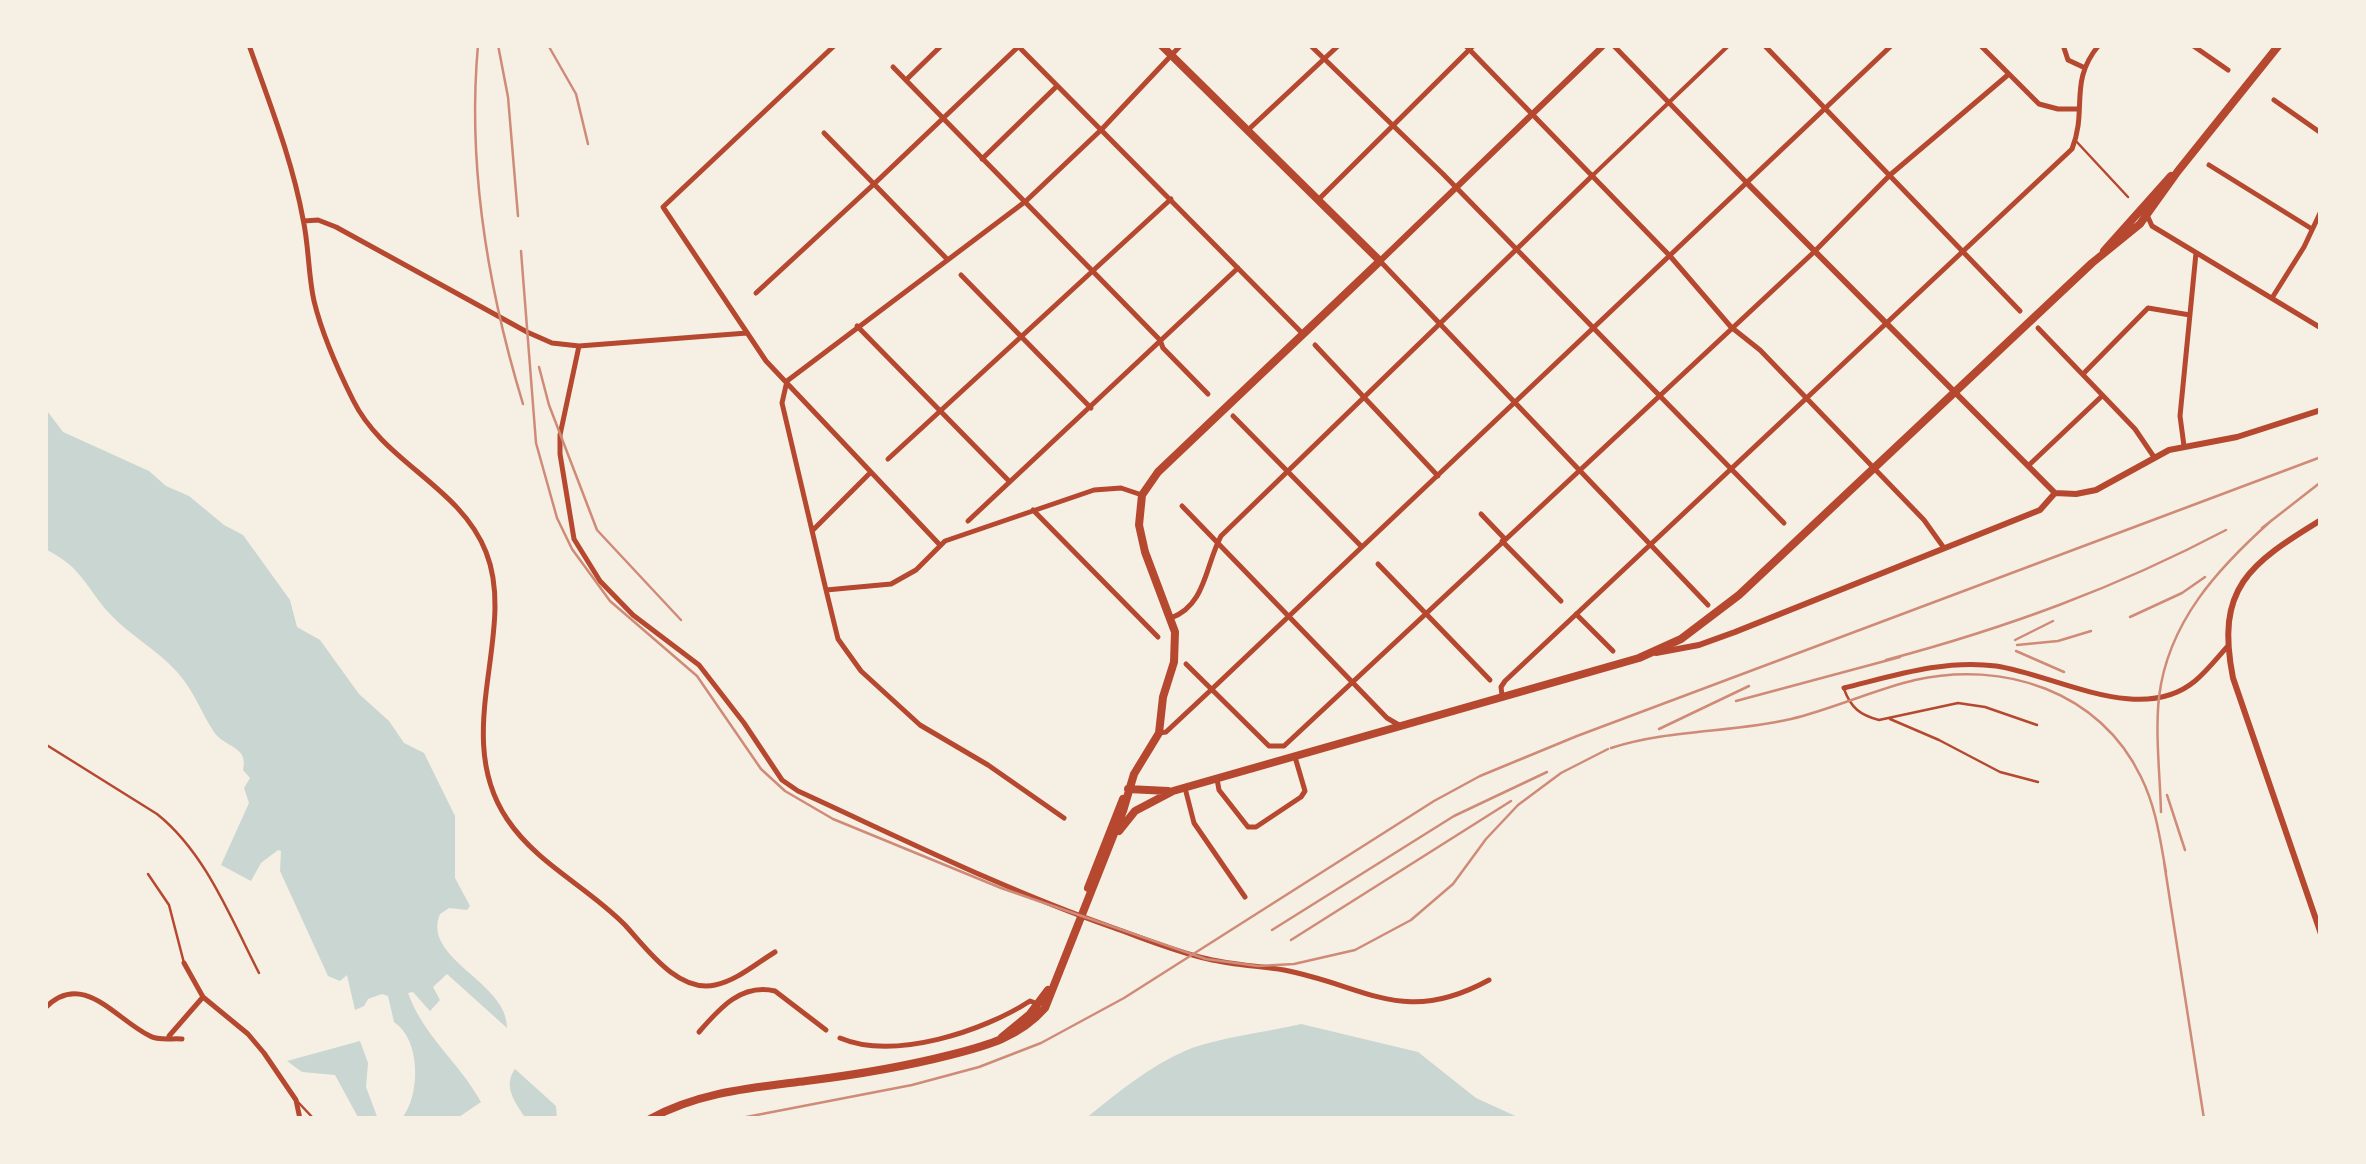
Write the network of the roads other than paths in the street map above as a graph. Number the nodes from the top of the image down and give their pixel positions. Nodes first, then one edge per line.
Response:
1 (249, 45) edge
2 (835, 45) edge
3 (942, 45) edge
4 (1161, 45) edge
5 (1181, 45) edge
6 (1310, 45) edge
7 (1339, 45) edge
8 (1604, 45) edge
9 (1613, 45) edge
10 (1729, 45) edge
11 (1764, 45) edge
12 (1892, 45) edge
13 (1980, 45) edge
14 (2063, 45) edge
15 (2098, 45) edge
16 (2192, 45) edge
17 (2279, 45) edge
18 (1017, 46) edge
19 (1470, 47) edge
20 (1171, 54) junction
21 (1324, 59) junction
22 (894, 67) dead end
23 (2082, 67) junction
24 (2228, 70) dead end
25 (2009, 74) junction
26 (906, 80) junction
27 (1058, 86) junction
28 (2274, 100) dead end
29 (1669, 103) junction
30 (1826, 108) junction
31 (2079, 109) junction
32 (1533, 114) junction
33 (944, 120) junction
34 (1394, 126) junction
35 (1102, 129) junction
36 (1248, 130) junction
37 (824, 132) dead end
38 (2321, 133) edge
39 (2075, 140) junction
40 (982, 158) junction
41 (2209, 165) dead end
42 (2178, 171) junction
43 (1593, 174) junction
44 (1890, 175) junction
45 (1747, 183) junction
46 (874, 184) junction
47 (1457, 188) junction
48 (2128, 197) dead end
49 (1170, 199) junction
50 (1318, 200) junction
51 (1026, 201) junction
52 (2321, 210) edge
53 (2148, 220) junction
54 (304, 221) junction
55 (2312, 229) junction
56 (1518, 250) junction
57 (1814, 252) junction
58 (1964, 252) junction
59 (2196, 253) junction
60 (2102, 255) junction
61 (1670, 256) junction
62 (946, 259) junction
63 (1380, 261) junction
64 (1238, 268) junction
65 (1093, 272) junction
66 (961, 275) dead end
67 (756, 293) dead end
68 (2272, 298) junction
69 (2020, 311) dead end
70 (2190, 315) junction
71 (1440, 324) junction
72 (1886, 324) junction
73 (858, 326) junction
74 (1730, 327) junction
75 (1594, 328) junction
76 (2038, 328) dead end
77 (2321, 328) edge
78 (747, 333) junction
79 (1303, 334) junction
80 (1020, 336) junction
81 (1160, 340) junction
82 (1316, 345) dead end
83 (578, 346) junction
84 (2083, 374) junction
85 (786, 382) junction
86 (1660, 393) junction
87 (1954, 393) junction
88 (1208, 394) dead end
89 (1364, 396) junction
90 (2102, 396) junction
91 (1807, 400) junction
92 (1516, 402) junction
93 (1090, 408) junction
94 (2321, 410) edge
95 (940, 412) junction
96 (1232, 416) dead end
97 (2184, 446) junction
98 (2154, 456) junction
99 (888, 459) dead end
100 (2026, 467) junction
101 (1580, 468) junction
102 (1873, 469) junction
103 (1732, 470) junction
104 (1288, 471) junction
105 (871, 472) junction
106 (1438, 476) junction
107 (1008, 480) junction
108 (2055, 493) junction
109 (1142, 495) junction
110 (1182, 506) dead end
111 (1034, 510) junction
112 (1481, 514) dead end
113 (2321, 520) edge
114 (968, 521) dead end
115 (1784, 523) dead end
116 (812, 531) junction
117 (1503, 540) junction
118 (1217, 542) junction
119 (1650, 543) junction
120 (940, 544) junction
121 (1362, 547) junction
122 (1944, 548) junction
123 (1378, 564) dead end
124 (826, 590) junction
125 (1561, 601) dead end
126 (1708, 604) dead end
127 (1289, 614) junction
128 (1426, 614) junction
129 (1576, 614) junction
130 (1171, 618) junction
131 (1158, 637) dead end
132 (2227, 647) junction
133 (1613, 650) dead end
134 (1648, 655) junction
135 (1186, 664) dead end
136 (1490, 680) dead end
137 (1353, 682) junction
138 (1844, 688) joint
139 (1212, 689) junction
140 (1502, 696) junction
141 (1889, 719) junction
142 (2037, 725) dead end
143 (1402, 727) junction
144 (1159, 733) junction
145 (45, 744) edge
146 (1295, 757) junction
147 (1216, 779) junction
148 (2038, 782) dead end
149 (1185, 788) junction
150 (1128, 789) junction
151 (1173, 791) junction
152 (1064, 818) dead end
153 (1108, 847) junction
154 (148, 874) dead end
155 (1245, 897) dead end
156 (1086, 902) junction
157 (2321, 934) edge
158 (775, 952) dead end
159 (184, 963) joint
160 (258, 973) dead end
161 (1489, 980) dead end
162 (203, 997) junction
163 (1042, 1006) junction
164 (45, 1008) edge
165 (826, 1030) dead end
166 (700, 1032) dead end
167 (167, 1038) junction
168 (840, 1038) dead end
169 (182, 1039) dead end
170 (296, 1100) junction
171 (300, 1119) edge
172 (314, 1119) edge
173 (650, 1119) edge

1 - 54 street
2 - 78 street
3 - 26 street
4 - 20 main road
5 - 20 street
6 - 21 street
7 - 21 street
8 - 32 street
9 - 29 street
10 - 29 street
11 - 30 street
12 - 30 street
13 - 25 street
14 - 23 street
15 - 23 street
16 - 24 street
17 - 42 main road
18 - 27 street
18 - 33 street
19 - 32 street
19 - 34 street
20 - 35 street
20 - 36 main road
21 - 34 street
21 - 36 street
22 - 26 street
23 - 31 street
25 - 31 street
25 - 44 street
26 - 33 street
27 - 35 street
27 - 40 street
28 - 38 street
29 - 43 street
29 - 45 street
30 - 44 street
30 - 45 street
31 - 39 street
32 - 43 street
32 - 47 street
33 - 40 street
33 - 46 street
34 - 47 street
34 - 50 street
35 - 49 street
35 - 51 street
36 - 50 main road
37 - 46 street
39 - 48 lane
39 - 58 street
40 - 51 street
41 - 55 street
42 - 53 main road
42 - 60 main road
43 - 56 street
43 - 61 street
44 - 57 street
44 - 58 street
45 - 57 street
45 - 61 street
46 - 62 street
46 - 67 street
47 - 56 street
47 - 63 street
49 - 64 street
49 - 65 street
50 - 63 main road
51 - 62 street
51 - 65 street
52 - 55 street
53 - 59 street
53 - 60 main road
54 - 83 street
54 - 158 street
55 - 68 street
56 - 71 street
56 - 75 street
57 - 72 street
57 - 74 street
58 - 69 street
58 - 72 street
59 - 68 street
59 - 70 street
60 - 87 main road
61 - 74 street
61 - 75 street
62 - 73 street
63 - 71 street
63 - 79 main road
64 - 79 street
64 - 81 street
65 - 80 street
65 - 81 street
66 - 80 street
68 - 77 street
70 - 84 street
70 - 97 street
71 - 89 street
71 - 92 street
72 - 87 street
72 - 91 street
73 - 85 street
73 - 95 street
74 - 86 street
74 - 91 street
75 - 86 street
75 - 92 street
76 - 84 street
78 - 83 street
78 - 85 street
79 - 109 main road
80 - 93 street
80 - 95 street
81 - 88 street
81 - 93 street
82 - 89 street
83 - 161 street
84 - 90 street
85 - 105 street
85 - 116 street
86 - 101 street
86 - 103 street
87 - 100 street
87 - 102 main road
89 - 104 street
89 - 106 street
90 - 98 street
90 - 100 street
91 - 102 street
91 - 103 street
92 - 101 street
92 - 106 street
93 - 107 street
94 - 97 street
95 - 99 street
95 - 107 street
96 - 104 street
97 - 98 street
98 - 108 street
100 - 108 street
101 - 117 street
101 - 119 street
102 - 122 street
102 - 134 main road
103 - 115 street
103 - 119 street
104 - 118 street
104 - 121 street
105 - 116 street
105 - 120 street
106 - 121 street
107 - 114 street
108 - 122 street
109 - 111 street
109 - 130 main road
110 - 118 street
111 - 120 street
111 - 131 street
112 - 117 street
113 - 132 street
116 - 124 street
117 - 125 street
117 - 128 street
118 - 127 street
118 - 130 street
119 - 126 street
119 - 129 street
120 - 124 street
121 - 127 street
122 - 134 street
123 - 128 street
124 - 152 street
127 - 137 street
127 - 139 street
128 - 136 street
128 - 137 street
129 - 133 street
129 - 140 street
130 - 144 main road
132 - 138 street
132 - 157 street
134 - 140 main road
135 - 139 street
137 - 139 street
137 - 143 street
138 - 141 lane
139 - 144 street
140 - 143 main road
141 - 142 lane
141 - 148 lane
143 - 146 main road
144 - 150 main road
145 - 160 lane
146 - 147 main road
146 - 147 street
147 - 149 main road
149 - 151 main road
149 - 155 street
150 - 151 main road
150 - 153 main road
150 - 156 main road
151 - 153 main road
153 - 156 main road
154 - 159 lane
156 - 163 main road
159 - 162 street
162 - 167 street
162 - 170 street
163 - 168 street
163 - 173 main road
164 - 167 street
165 - 166 street
167 - 169 street
170 - 171 street
170 - 172 lane

